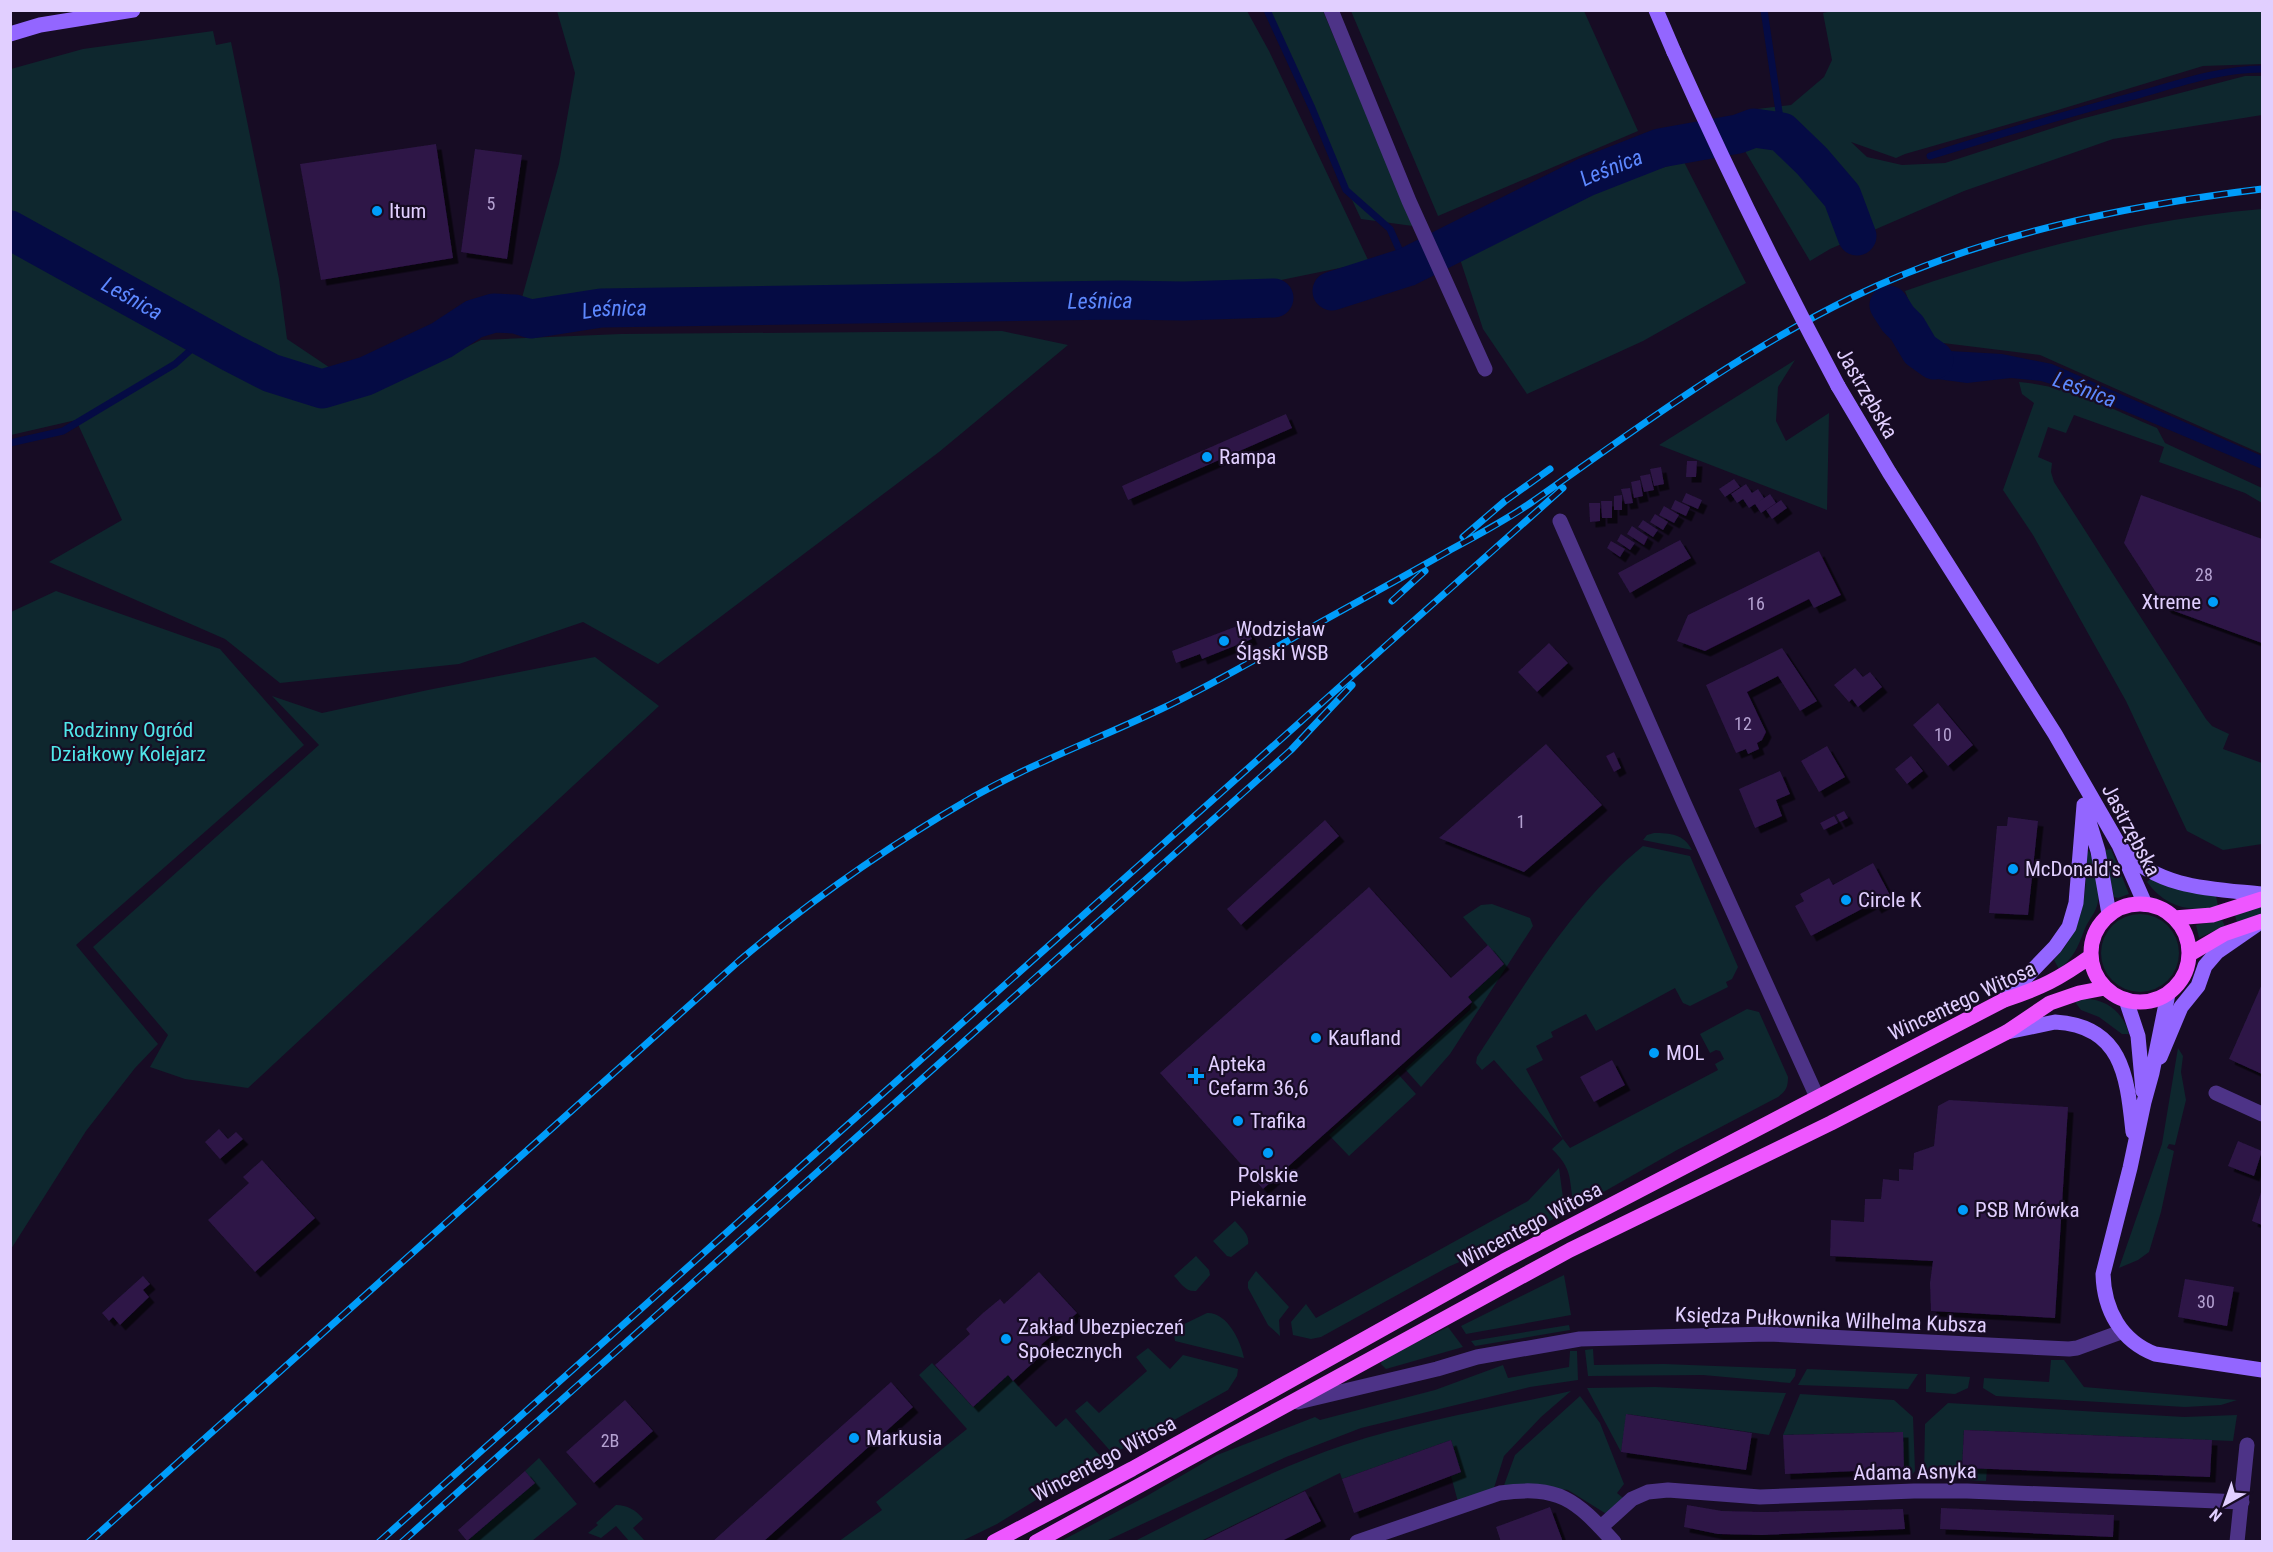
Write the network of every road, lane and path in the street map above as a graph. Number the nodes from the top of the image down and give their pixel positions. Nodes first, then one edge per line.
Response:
1 (134, 10) edge
2 (1331, 10) edge
3 (1656, 10) edge
4 (10, 34) edge
5 (1485, 369) dead end
6 (1560, 521) dead end
7 (2078, 776) junction
8 (2084, 805) junction
9 (2119, 845) junction
10 (2262, 894) edge
11 (2262, 899) edge
12 (2145, 904) junction
13 (2109, 914) junction
14 (2174, 918) junction
15 (2261, 922) edge
16 (2190, 954) junction
17 (2091, 956) junction
18 (2105, 988) junction
19 (2169, 994) junction
20 (2004, 1000) junction
21 (2126, 1000) junction
22 (2007, 1032) junction
23 (2152, 1073) junction
24 (2217, 1093) dead end
25 (1817, 1097) junction
26 (2144, 1102) junction
27 (2262, 1114) edge
28 (2135, 1147) junction
29 (2121, 1332) junction
30 (2262, 1370) edge
31 (1287, 1404) junction
32 (2247, 1446) dead end
33 (2242, 1502) junction
34 (1601, 1527) junction
35 (994, 1542) edge
36 (1036, 1542) edge
37 (1357, 1542) edge
38 (1614, 1542) edge
39 (2237, 1542) edge

1 - 4 main road
2 - 5 street
3 - 7 main road, Jastrzębska, bridge
6 - 25 street
7 - 8 main road, Jastrzębska
7 - 9 main road, Jastrzębska
8 - 13 main road, Jastrzębska
8 - 20 main road
9 - 10 main road
9 - 12 main road, Jastrzębska
11 - 14 main road
12 - 13 main road
12 - 14 main road
13 - 17 main road
14 - 16 main road
15 - 16 main road
15 - 23 main road
16 - 19 main road
17 - 18 main road
17 - 20 main road, Wincentego Witosa
18 - 21 main road
18 - 22 main road, Wincentego Witosa
19 - 21 main road
19 - 23 main road
20 - 25 main road, Wincentego Witosa
21 - 26 main road
22 - 28 main road
22 - 31 main road, Wincentego Witosa
23 - 26 main road
24 - 27 street
25 - 35 main road, Wincentego Witosa
26 - 28 main road
28 - 29 main road
29 - 30 main road
29 - 31 street, Księdza Pułkownika Wilhelma Kubsza
31 - 36 main road, Wincentego Witosa
32 - 33 street
33 - 34 street, Adama Asnyka
33 - 39 street
34 - 37 street
34 - 38 street

